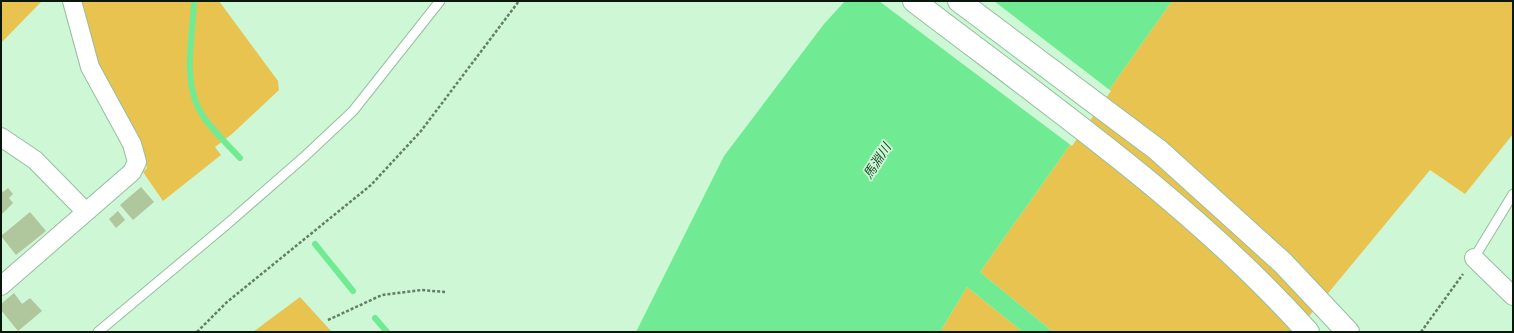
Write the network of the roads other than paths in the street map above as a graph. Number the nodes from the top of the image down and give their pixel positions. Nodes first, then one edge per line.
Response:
1 (72, 1) edge
2 (440, 1) edge
3 (914, 1) edge
4 (960, 1) edge
5 (1, 137) edge
6 (1513, 194) edge
7 (86, 212) junction
8 (1474, 258) joint
9 (1, 286) edge
10 (1513, 296) edge
11 (98, 332) edge
12 (1308, 332) edge
13 (1348, 332) edge

1 - 7 street
2 - 11 lane
3 - 12 street
4 - 13 street
5 - 7 street
6 - 8 lane
7 - 9 street
8 - 10 street

